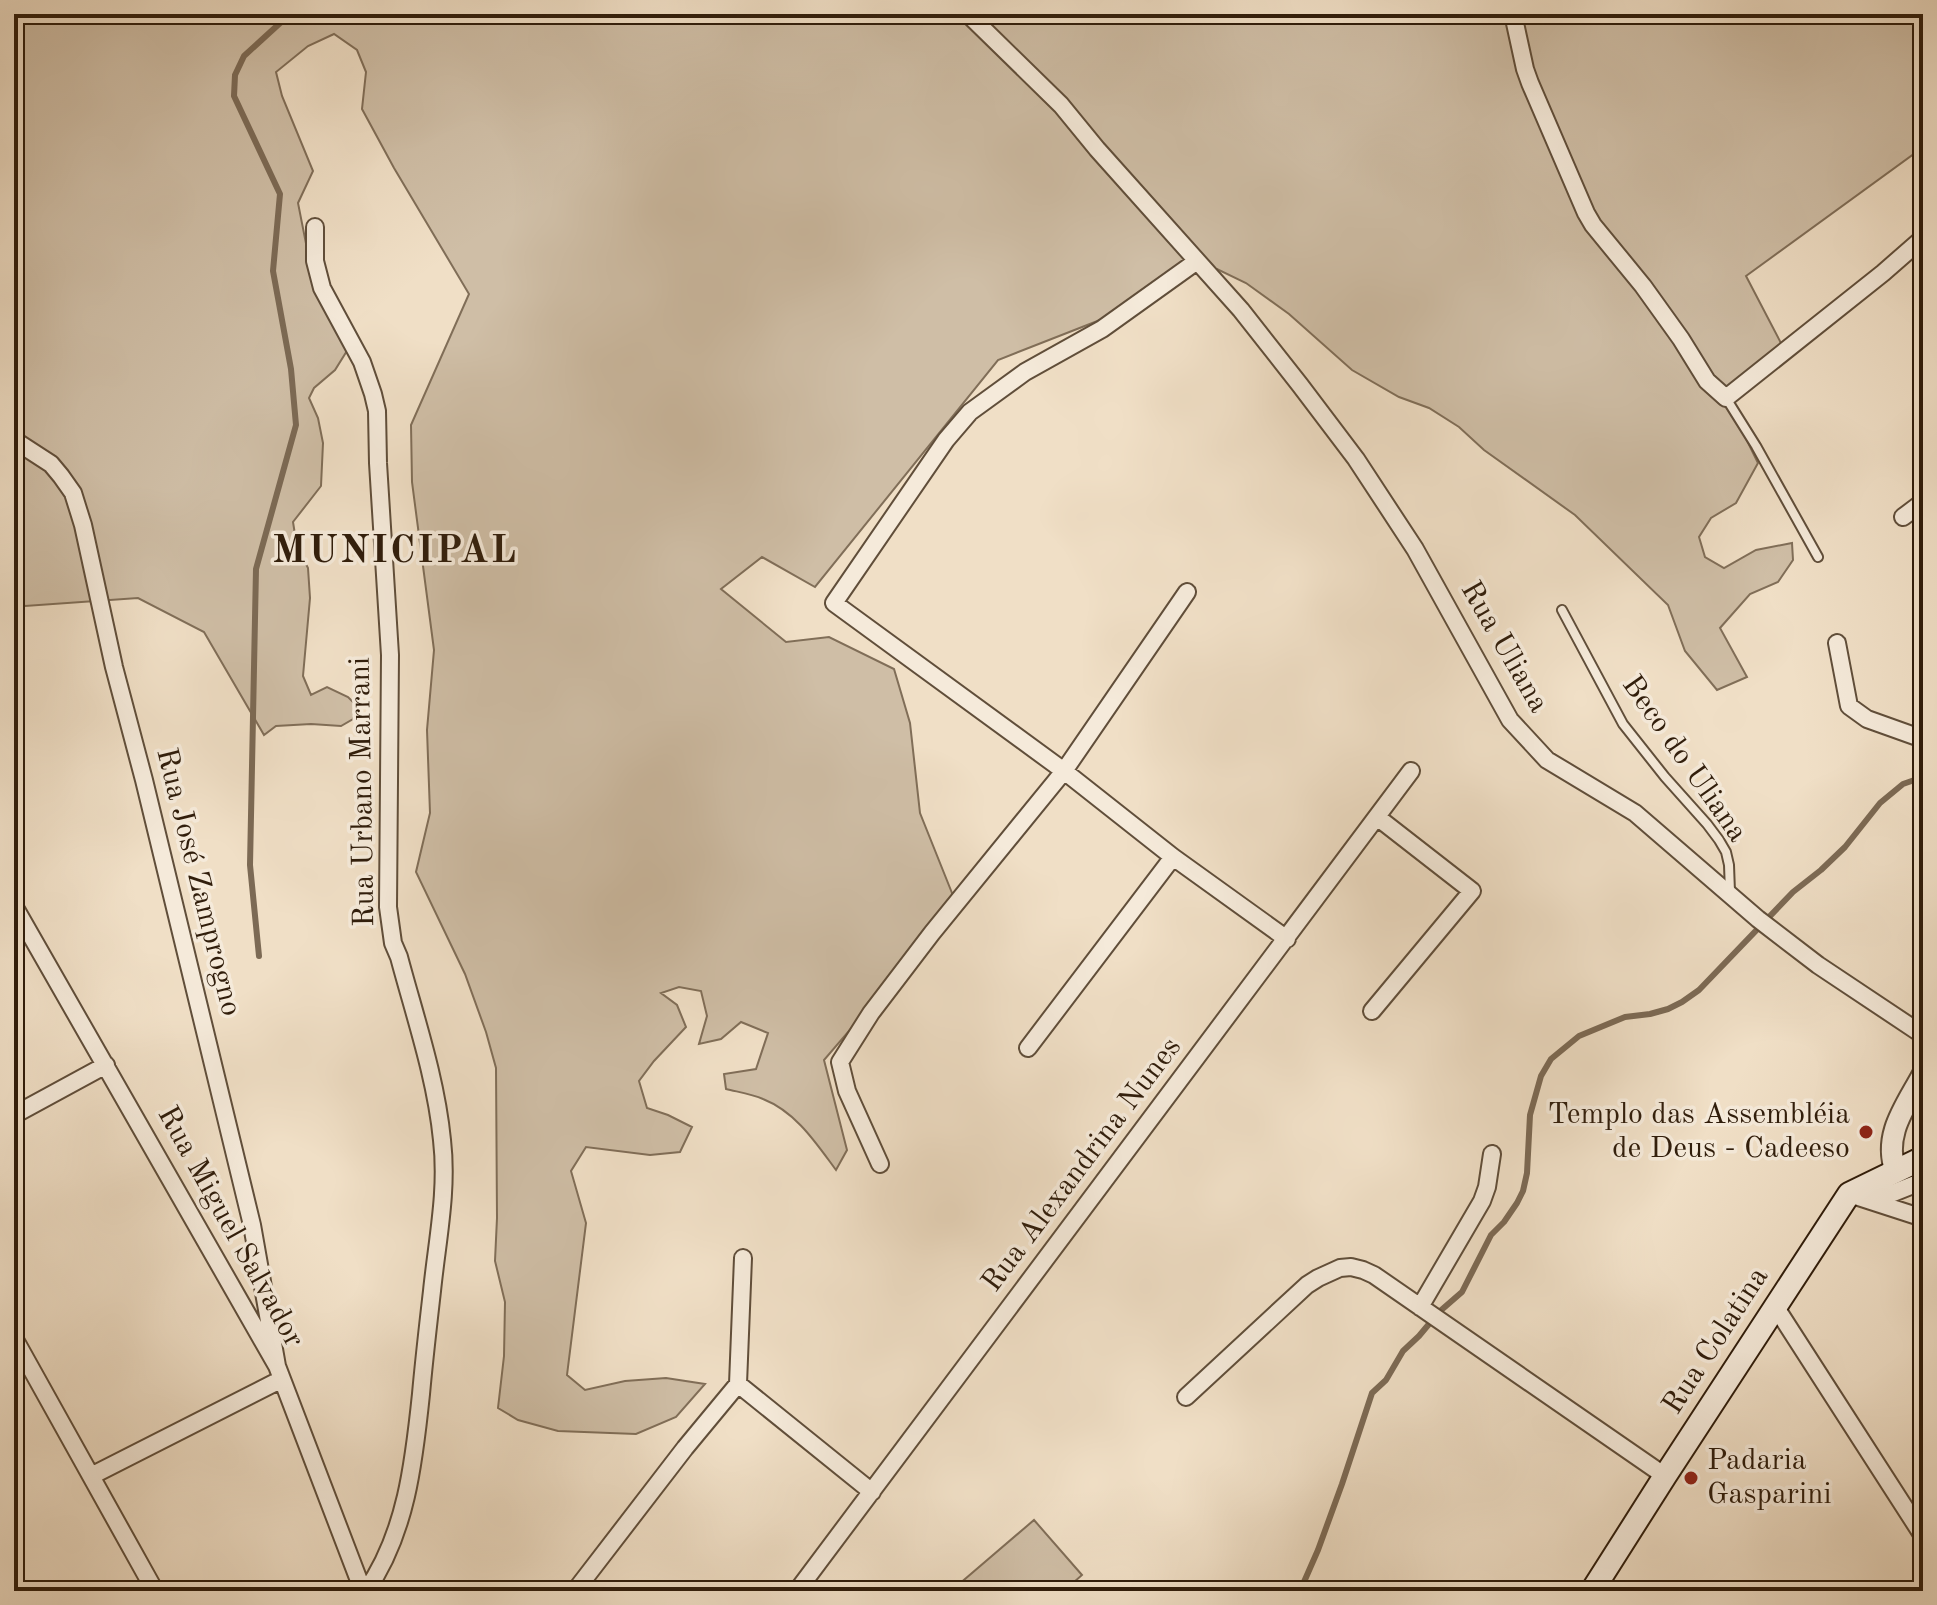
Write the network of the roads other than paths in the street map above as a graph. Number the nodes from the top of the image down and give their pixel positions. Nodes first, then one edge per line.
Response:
1 (968, 14) edge
2 (1513, 14) edge
3 (315, 227) dead end
4 (1922, 239) edge
5 (1197, 261) junction
6 (1726, 398) junction
7 (14, 440) edge
8 (1923, 502) edge
9 (1903, 517) dead end
10 (1818, 557) dead end
11 (1187, 592) dead end
12 (1562, 610) dead end
13 (1837, 643) dead end
14 (1923, 739) edge
15 (1064, 771) junction
16 (1411, 771) dead end
17 (1377, 817) junction
18 (1173, 857) junction
19 (1730, 897) junction
20 (14, 906) edge
21 (1287, 939) junction
22 (1372, 1011) dead end
23 (1923, 1035) edge
24 (1028, 1048) dead end
25 (106, 1065) junction
26 (1923, 1074) edge
27 (14, 1115) edge
28 (1492, 1154) dead end
29 (1923, 1158) edge
30 (880, 1164) dead end
31 (1896, 1172) junction
32 (1923, 1181) edge
33 (1849, 1194) junction
34 (1873, 1201) junction
35 (1923, 1218) edge
36 (743, 1258) dead end
37 (1775, 1306) junction
38 (1431, 1315) junction
39 (14, 1338) edge
40 (280, 1372) junction
41 (738, 1384) junction
42 (1186, 1397) dead end
43 (91, 1476) junction
44 (1665, 1476) junction
45 (872, 1492) junction
46 (1923, 1536) edge
47 (155, 1591) edge
48 (364, 1591) edge
49 (575, 1591) edge
50 (797, 1591) edge
51 (1592, 1591) edge

1 - 5 street, Rua Uliana
2 - 6 street
3 - 48 street, Rua Urbano Marrani
4 - 6 street
5 - 15 street
5 - 19 street, Rua Uliana
6 - 10 lane
7 - 40 street, Rua José Zamprogno
8 - 9 street
11 - 15 street
12 - 19 lane, Beco do Uliana
13 - 14 street
15 - 18 street
15 - 30 street
16 - 17 street, Rua Alexandrina Nunes
17 - 21 street, Rua Alexandrina Nunes
17 - 22 street
18 - 21 street
18 - 24 street
19 - 23 street, Rua Uliana
20 - 25 street, Rua Miguel Salvador
21 - 45 street, Rua Alexandrina Nunes
25 - 27 street
25 - 40 street, Rua Miguel Salvador
26 - 31 street
28 - 38 street
29 - 31 main road
31 - 33 main road
32 - 34 street
33 - 34 street
33 - 37 main road, Rua Colatina
34 - 35 street
36 - 41 street
37 - 44 main road, Rua Colatina
37 - 46 street
38 - 42 street
38 - 44 street
39 - 43 street
40 - 43 street
40 - 48 street, Rua Miguel Salvador
41 - 45 street
41 - 49 street
43 - 47 street
44 - 51 main road, Rua Colatina
45 - 50 street, Rua Alexandrina Nunes

